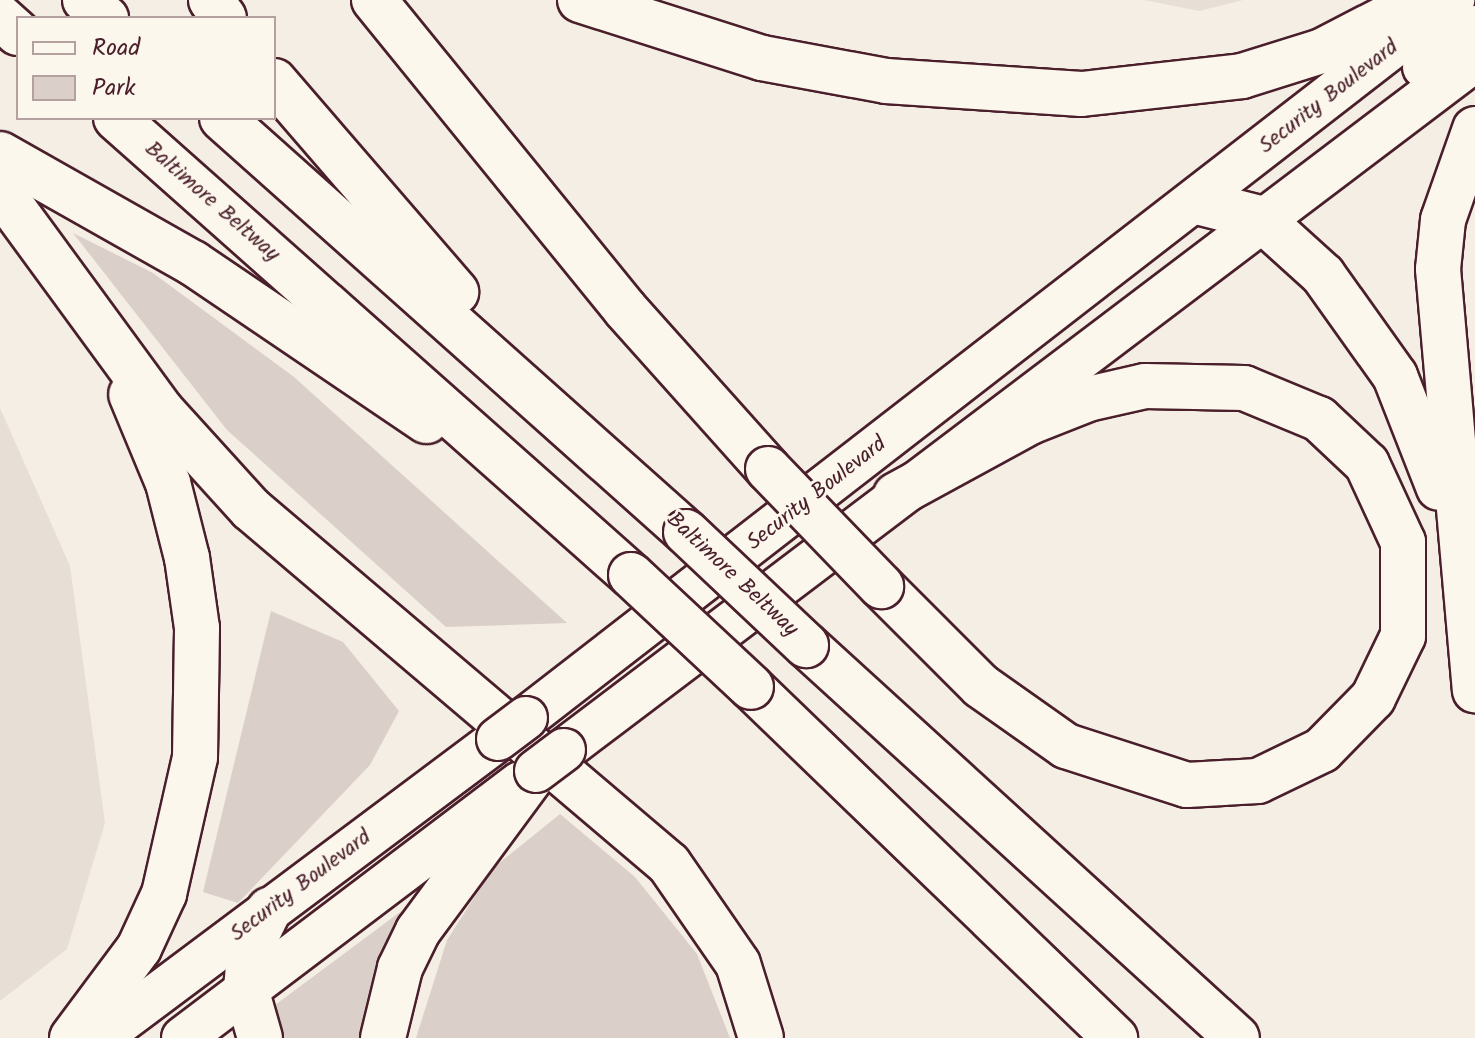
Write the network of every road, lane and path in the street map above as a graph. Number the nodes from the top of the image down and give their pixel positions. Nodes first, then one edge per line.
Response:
1 (85, 0) edge
2 (374, 0) edge
3 (580, 0) edge
4 (1421, 0) edge
5 (1453, 0) edge
6 (104, 16) edge
7 (0, 17) edge
8 (1475, 27) edge
9 (16, 31) edge
10 (1475, 60) edge
11 (276, 83) edge
12 (118, 120) edge
13 (224, 120) edge
14 (1475, 129) edge
15 (0, 154) edge
16 (0, 190) edge
17 (1197, 202) junction
18 (1260, 218) junction
19 (81, 300) junction
20 (584, 439) junction
21 (896, 495) junction
22 (570, 519) junction
23 (1463, 567) junction
24 (1475, 690) edge
25 (550, 761) junction
26 (269, 910) junction
27 (246, 989) junction
28 (72, 1038) edge
29 (99, 1038) edge
30 (183, 1038) edge
31 (260, 1038) edge
32 (383, 1038) edge
33 (761, 1038) edge
34 (1115, 1038) edge
35 (1237, 1038) edge

1 - 6 highway
2 - 21 highway, bridge
3 - 4 highway
5 - 17 main road, Security Boulevard
7 - 9 highway
8 - 18 main road
10 - 18 main road
11 - 20 highway
12 - 22 highway, Baltimore Beltway
13 - 20 highway, Baltimore Beltway
14 - 23 highway
15 - 22 highway
16 - 19 highway
17 - 18 highway
17 - 26 main road, Security Boulevard
18 - 21 main road
18 - 23 highway
19 - 28 highway
19 - 33 highway
20 - 35 highway, Baltimore Beltway, bridge
21 - 25 main road
22 - 34 highway, Baltimore Beltway, bridge
23 - 24 highway
25 - 27 main road
25 - 32 highway
26 - 27 highway
26 - 29 main road, Security Boulevard
27 - 30 main road
27 - 31 highway

